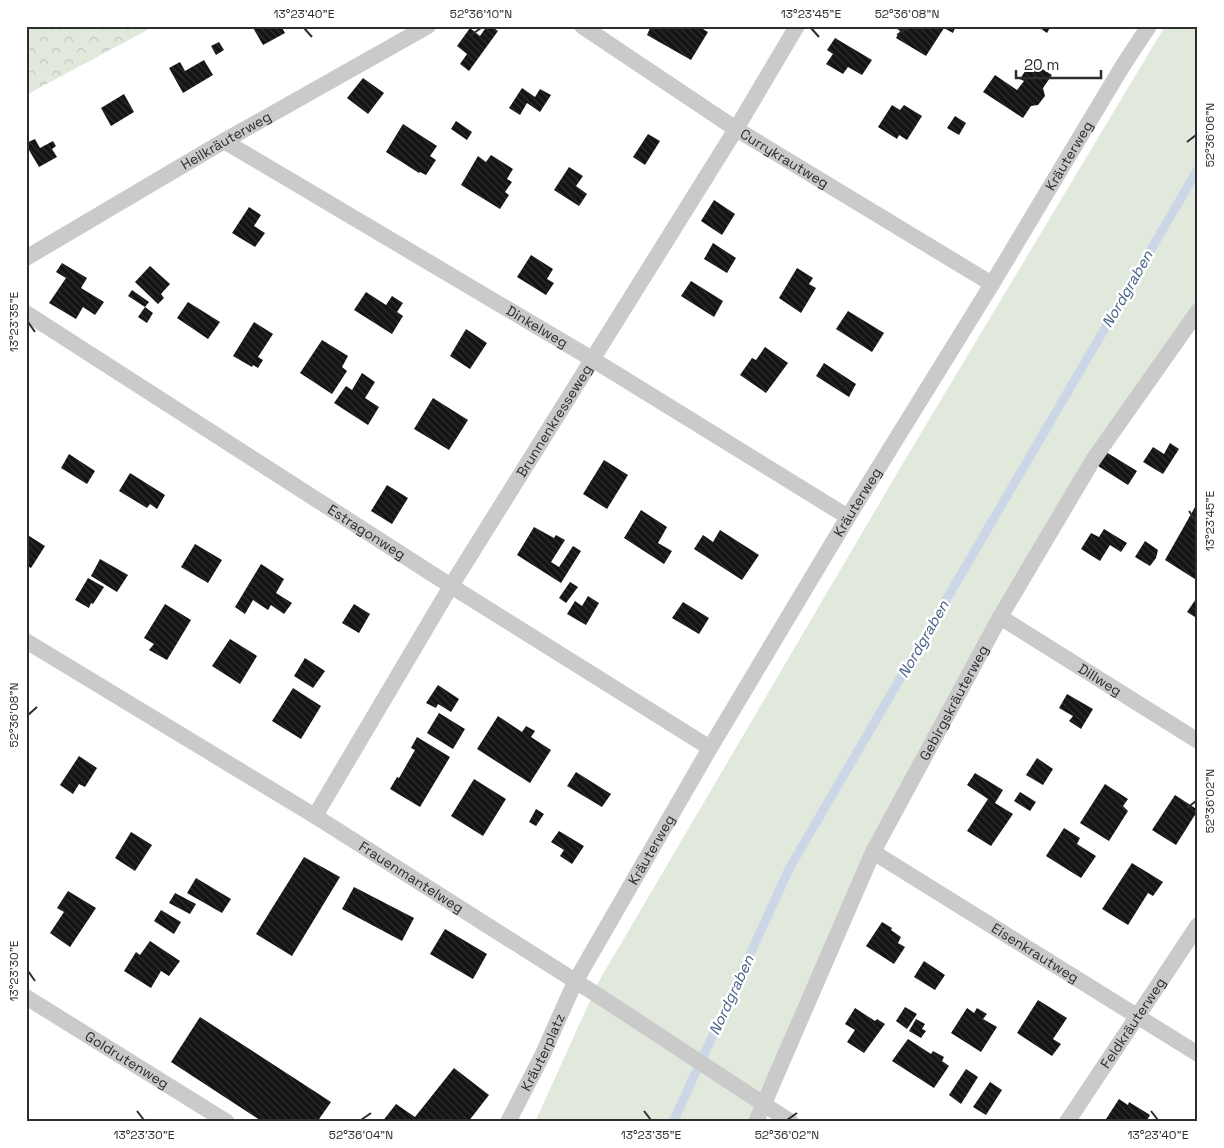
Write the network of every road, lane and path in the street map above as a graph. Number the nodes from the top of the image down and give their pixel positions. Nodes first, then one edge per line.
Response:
1 (428, 26) edge
2 (582, 26) edge
3 (796, 26) edge
4 (1149, 26) edge
5 (736, 129) junction
6 (224, 141) junction
7 (26, 258) edge
8 (992, 284) junction
9 (1198, 311) edge
10 (26, 313) edge
11 (1193, 328) edge
12 (592, 359) junction
13 (848, 517) junction
14 (451, 586) junction
15 (1000, 617) junction
16 (26, 641) edge
17 (1198, 741) edge
18 (710, 748) junction
19 (315, 816) junction
20 (873, 852) junction
21 (1198, 925) edge
22 (575, 982) junction
23 (26, 997) edge
24 (1138, 1016) junction
25 (1198, 1054) edge
26 (760, 1102) junction
27 (227, 1122) edge
28 (508, 1122) edge
29 (756, 1122) edge
30 (791, 1122) edge
31 (1067, 1122) edge

1 - 6 lane, Heilkräuterweg
2 - 5 lane, Currykrautweg
3 - 5 lane, Brunnenkresseweg
4 - 8 lane, Kräuterweg
5 - 8 lane, Currykrautweg
5 - 12 lane, Brunnenkresseweg
6 - 7 lane, Heilkräuterweg
6 - 12 lane, Dinkelweg
8 - 13 lane, Kräuterweg
9 - 11 lane, Gebirgskräuterweg
10 - 14 lane, Estragonweg
11 - 15 lane, Gebirgskräuterweg
12 - 13 lane, Dinkelweg
12 - 14 lane, Brunnenkresseweg
13 - 18 lane, Kräuterweg
14 - 18 lane, Estragonweg
14 - 19 lane, Brunnenkresseweg
15 - 17 lane, Dillweg
15 - 20 lane, Gebirgskräuterweg
16 - 19 lane, Frauenmantelweg
18 - 22 lane, Kräuterweg
19 - 22 lane, Frauenmantelweg
20 - 24 lane, Eisenkrautweg
20 - 26 lane, Gebirgskräuterweg
21 - 24 lane, Feldkräuterweg
22 - 26 lane, Frauenmantelweg
22 - 28 lane, Kräuterplatz
23 - 27 lane, Goldrutenweg
24 - 25 lane, Eisenkrautweg
24 - 31 lane, Feldkräuterweg
26 - 29 lane, Gebirgskräuterweg
26 - 30 lane, Frauenmantelweg

